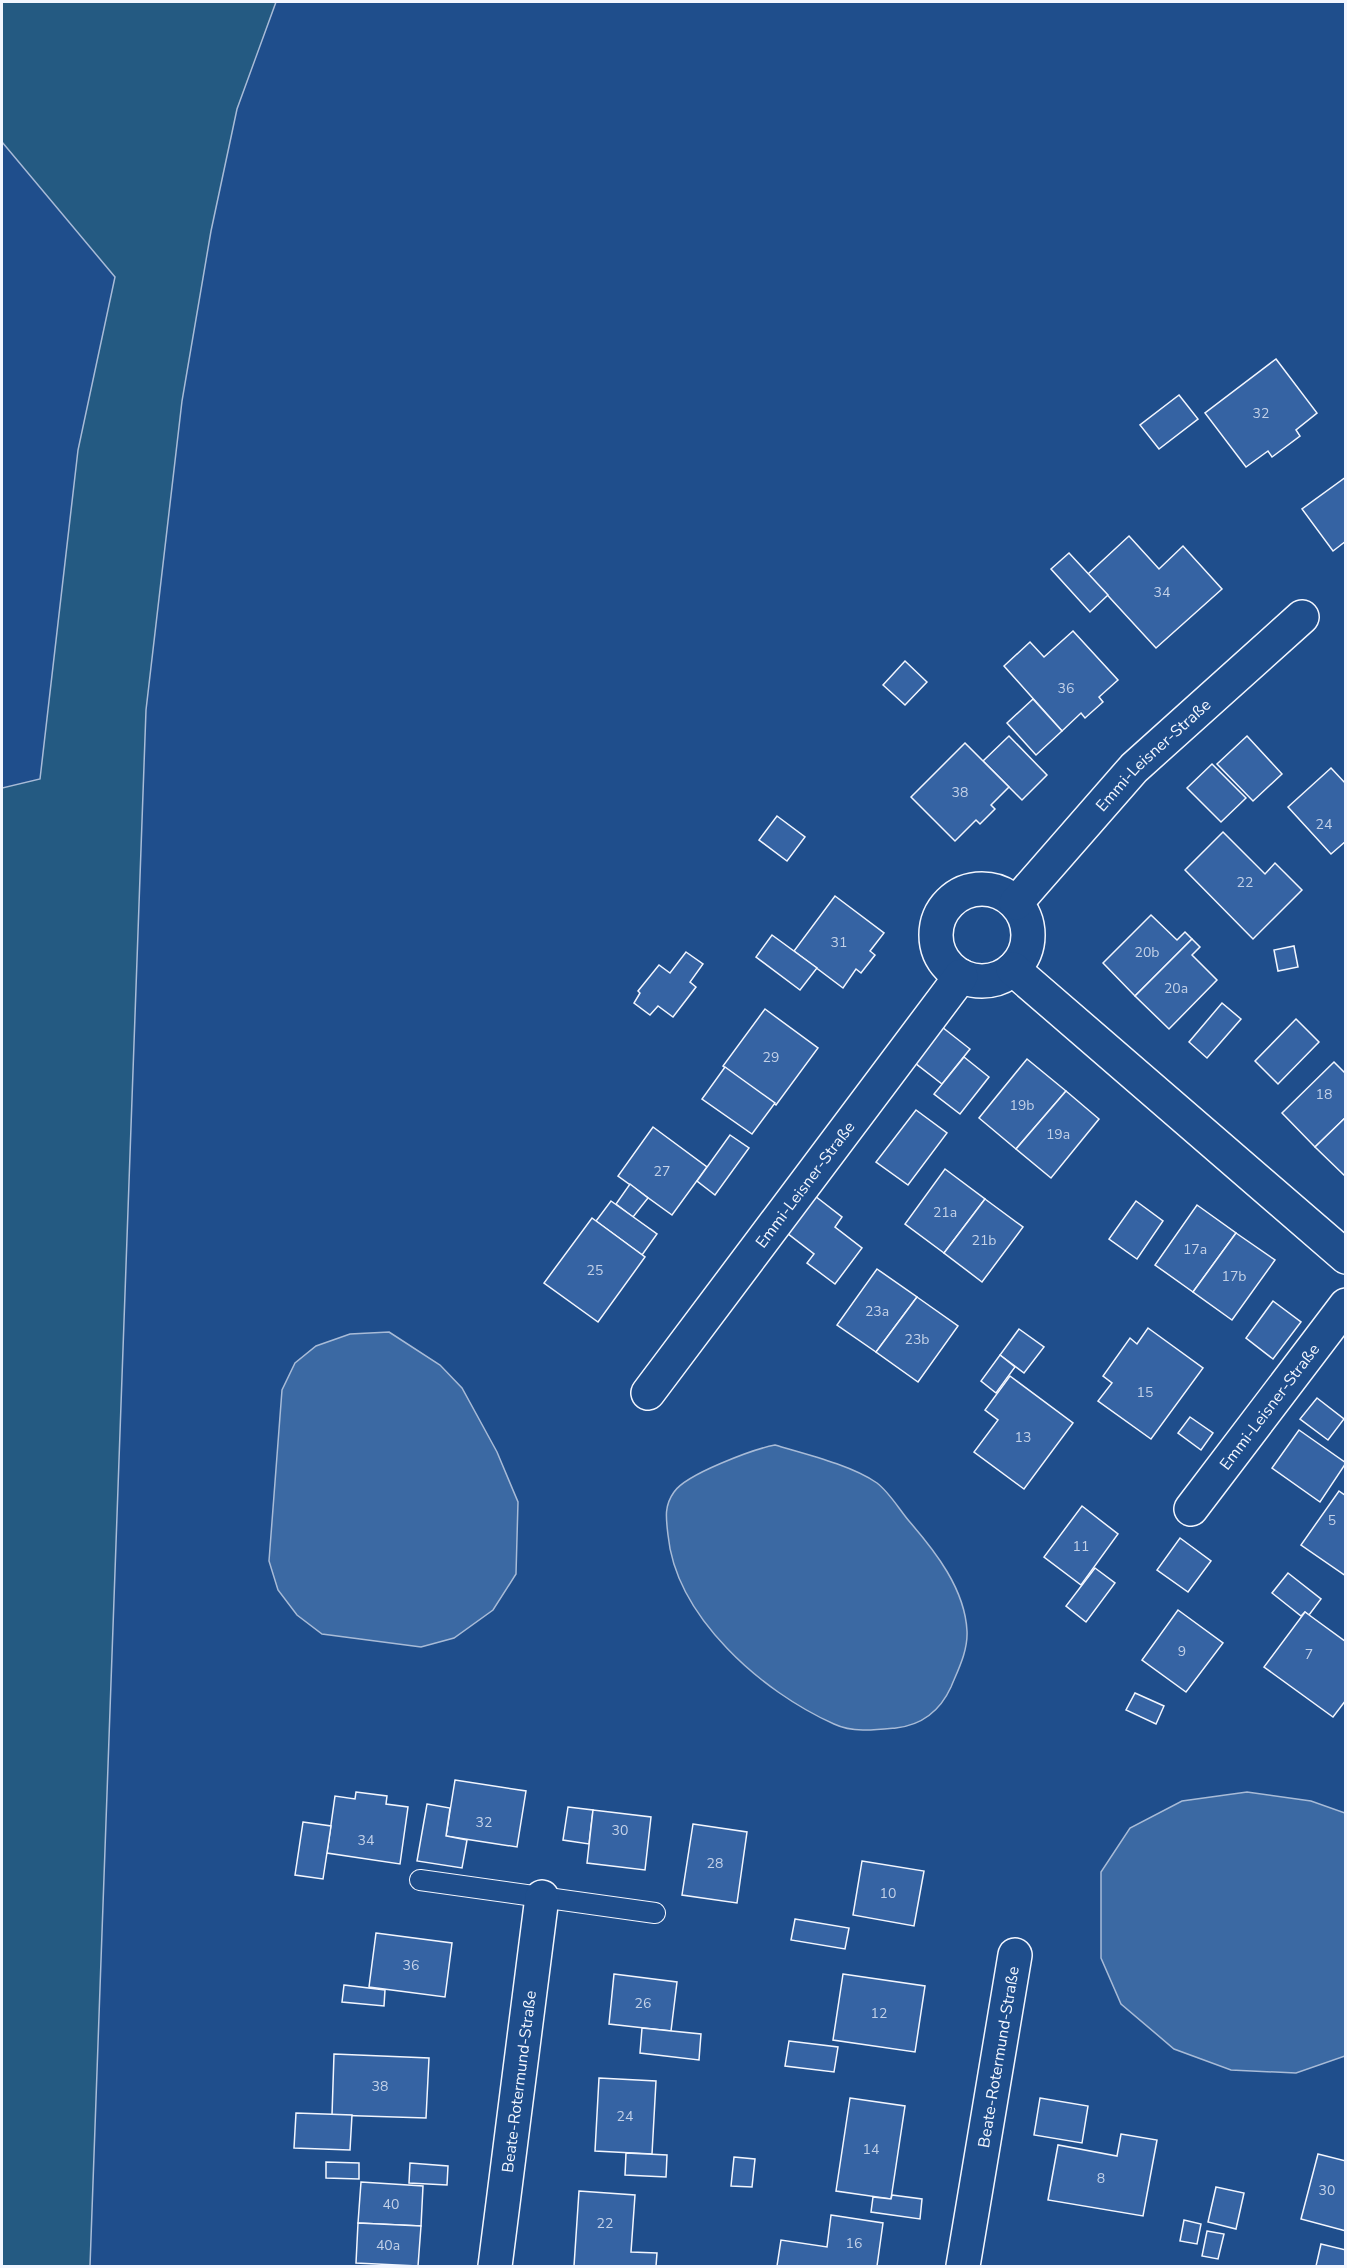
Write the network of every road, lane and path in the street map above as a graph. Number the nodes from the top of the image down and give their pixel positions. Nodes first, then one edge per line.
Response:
1 (1302, 617) dead end
2 (1016, 903) junction
3 (1012, 969) junction
4 (961, 976) junction
5 (1346, 1257) edge
6 (1346, 1305) edge
7 (648, 1393) dead end
8 (1191, 1509) dead end
9 (420, 1880) dead end
10 (542, 1897) junction
11 (655, 1913) dead end
12 (1015, 1955) dead end
13 (495, 2266) edge
14 (963, 2266) edge

1 - 2 street, Emmi-Leisner-Straße
2 - 3 street
2 - 4 street
3 - 4 street
3 - 5 street
4 - 7 street, Emmi-Leisner-Straße
6 - 8 street, Emmi-Leisner-Straße
9 - 10 lane
10 - 11 lane
10 - 13 street, Beate-Rotermund-Straße
12 - 14 street, Beate-Rotermund-Straße

